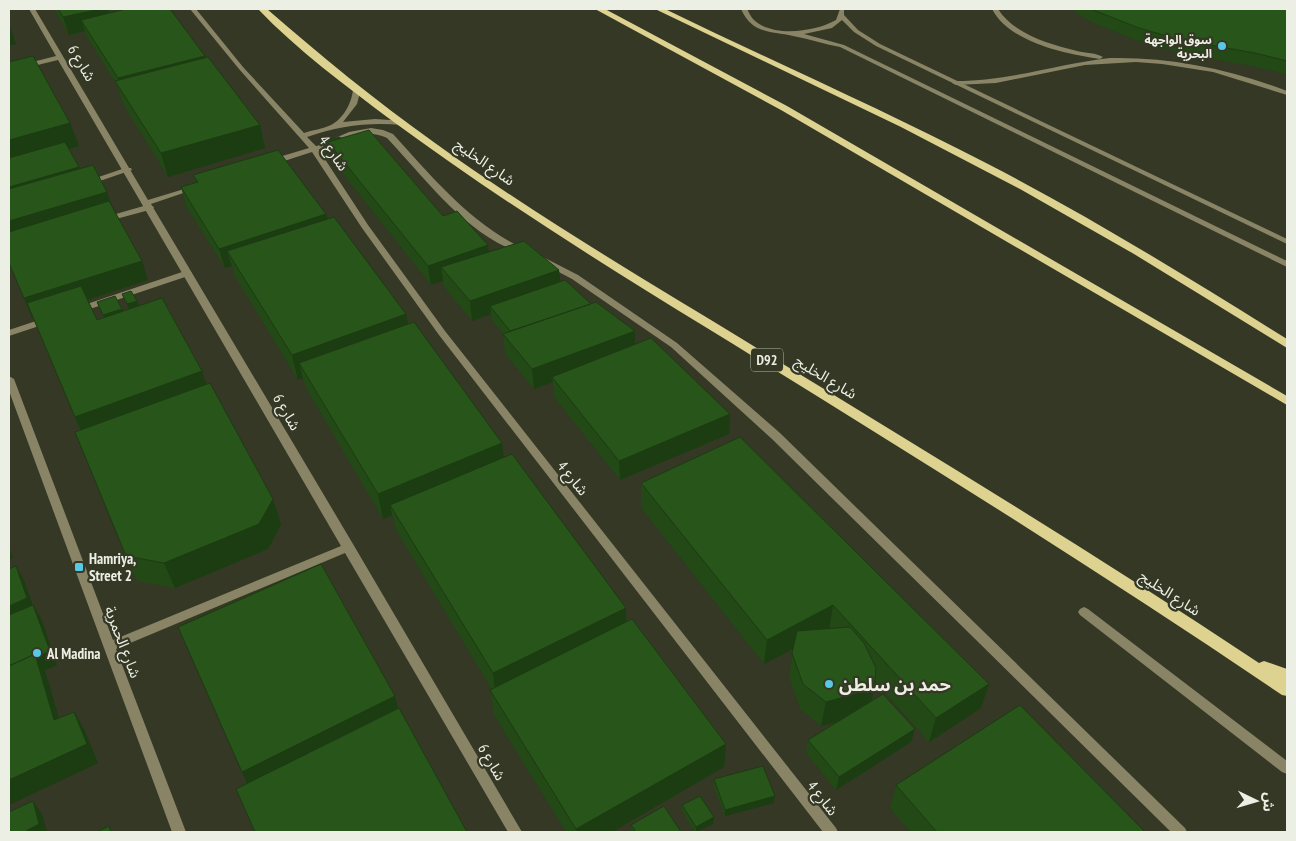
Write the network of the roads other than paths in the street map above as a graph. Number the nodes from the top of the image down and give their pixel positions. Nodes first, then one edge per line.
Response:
1 (32, 9) edge
2 (193, 9) edge
3 (262, 9) edge
4 (598, 9) edge
5 (659, 9) edge
6 (744, 9) edge
7 (995, 9) edge
8 (842, 11) edge
9 (791, 33) junction
10 (60, 57) junction
11 (1120, 60) junction
12 (9, 70) edge
13 (956, 83) junction
14 (357, 88) junction
15 (1287, 93) edge
16 (402, 123) junction
17 (335, 125) junction
18 (302, 136) junction
19 (314, 149) junction
20 (268, 164) edge
21 (128, 170) junction
22 (82, 184) edge
23 (203, 185) edge
24 (148, 205) junction
25 (93, 224) edge
26 (1287, 242) edge
27 (1287, 264) edge
28 (188, 273) junction
29 (66, 314) edge
30 (56, 318) edge
31 (9, 334) edge
32 (1287, 344) edge
33 (9, 379) edge
34 (1257, 383) junction
35 (1287, 401) edge
36 (1287, 407) edge
37 (349, 547) junction
38 (1084, 612) dead end
39 (109, 647) junction
40 (1242, 659) junction
41 (1287, 676) edge
42 (1287, 690) edge
43 (1287, 768) edge
44 (826, 831) edge
45 (179, 832) edge
46 (515, 832) edge
47 (1180, 832) edge

1 - 10 street, شارع 6
2 - 18 street, شارع 4
3 - 14 main road, شارع الخليج / D92
4 - 34 main road
5 - 32 main road
6 - 9 street
7 - 11 street
8 - 9 street
8 - 13 street
9 - 27 street
10 - 12 street
10 - 21 street, شارع 6
11 - 13 street
11 - 15 street
13 - 26 street
14 - 16 main road, شارع الخليج / D92
14 - 17 street, شارع 4
16 - 17 street, شارع 4
16 - 40 main road, شارع الخليج / D92
17 - 18 street, شارع 4
18 - 19 street, شارع 4
19 - 20 street
19 - 44 street, شارع 4
19 - 47 street
21 - 22 street
21 - 24 street, شارع 6
23 - 24 street
24 - 25 street
24 - 28 street, شارع 6
28 - 29 street
28 - 37 street, شارع 6
30 - 31 street
33 - 39 street, شارع الحمرية
34 - 35 main road
34 - 36 main road
37 - 39 street
37 - 46 street, شارع 6
38 - 43 street
39 - 45 street, شارع الحمرية
40 - 41 main road
40 - 42 main road, شارع الخليج / D92

